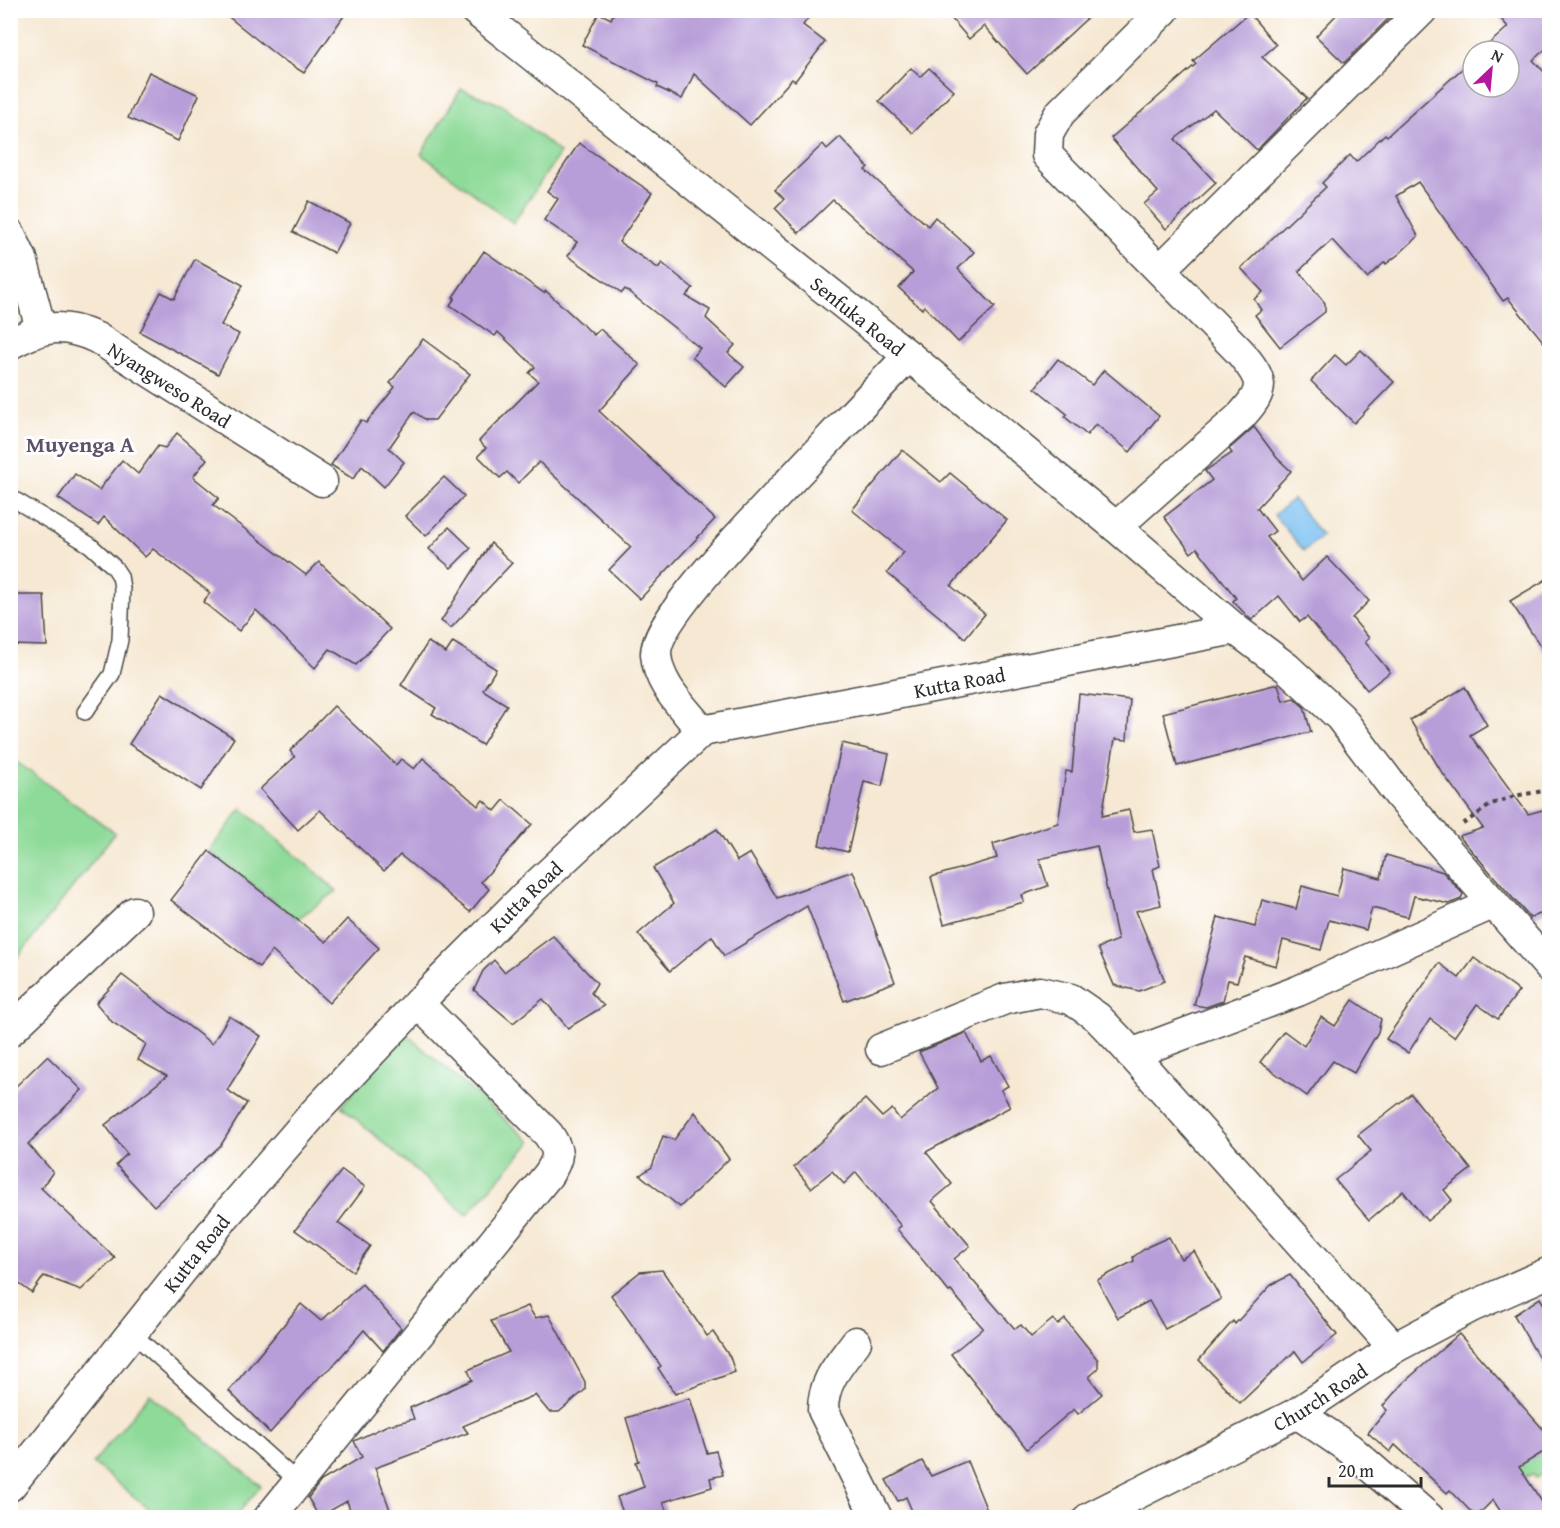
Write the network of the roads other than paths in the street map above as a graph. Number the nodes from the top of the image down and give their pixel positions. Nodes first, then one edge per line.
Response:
1 (1164, 10) edge
2 (1422, 10) edge
3 (485, 14) edge
4 (10, 234) edge
5 (1160, 270) junction
6 (41, 329) junction
7 (10, 344) edge
8 (909, 356) junction
9 (322, 481) dead end
10 (10, 497) edge
11 (1116, 528) junction
12 (1234, 629) junction
13 (86, 712) dead end
14 (702, 731) junction
15 (1492, 904) junction
16 (135, 912) dead end
17 (1550, 968) edge
18 (418, 1003) junction
19 (10, 1032) edge
20 (881, 1049) dead end
21 (1131, 1054) junction
22 (1550, 1272) edge
23 (132, 1333) junction
24 (856, 1342) dead end
25 (1394, 1348) junction
26 (1298, 1413) junction
27 (298, 1482) junction
28 (10, 1486) edge
29 (269, 1518) edge
30 (877, 1518) edge
31 (1089, 1518) edge
32 (1429, 1518) edge

1 - 5 street
2 - 5 street
3 - 8 street, Senfuka Road
4 - 6 street
5 - 11 street
6 - 7 street, Nyangweso Road
6 - 9 street, Nyangweso Road
8 - 11 street, Senfuka Road
8 - 14 street
10 - 13 lane
11 - 12 street, Senfuka Road
12 - 14 street, Kutta Road
12 - 15 street, Senfuka Road
14 - 18 street, Kutta Road
15 - 17 street, Senfuka Road
15 - 21 street
16 - 19 street
18 - 23 street, Kutta Road
18 - 27 street
20 - 21 street
21 - 25 street
22 - 25 street, Church Road
23 - 27 lane
23 - 28 street, Kutta Road
24 - 30 street
25 - 26 street, Church Road
26 - 31 street, Church Road
26 - 32 street
27 - 29 street

